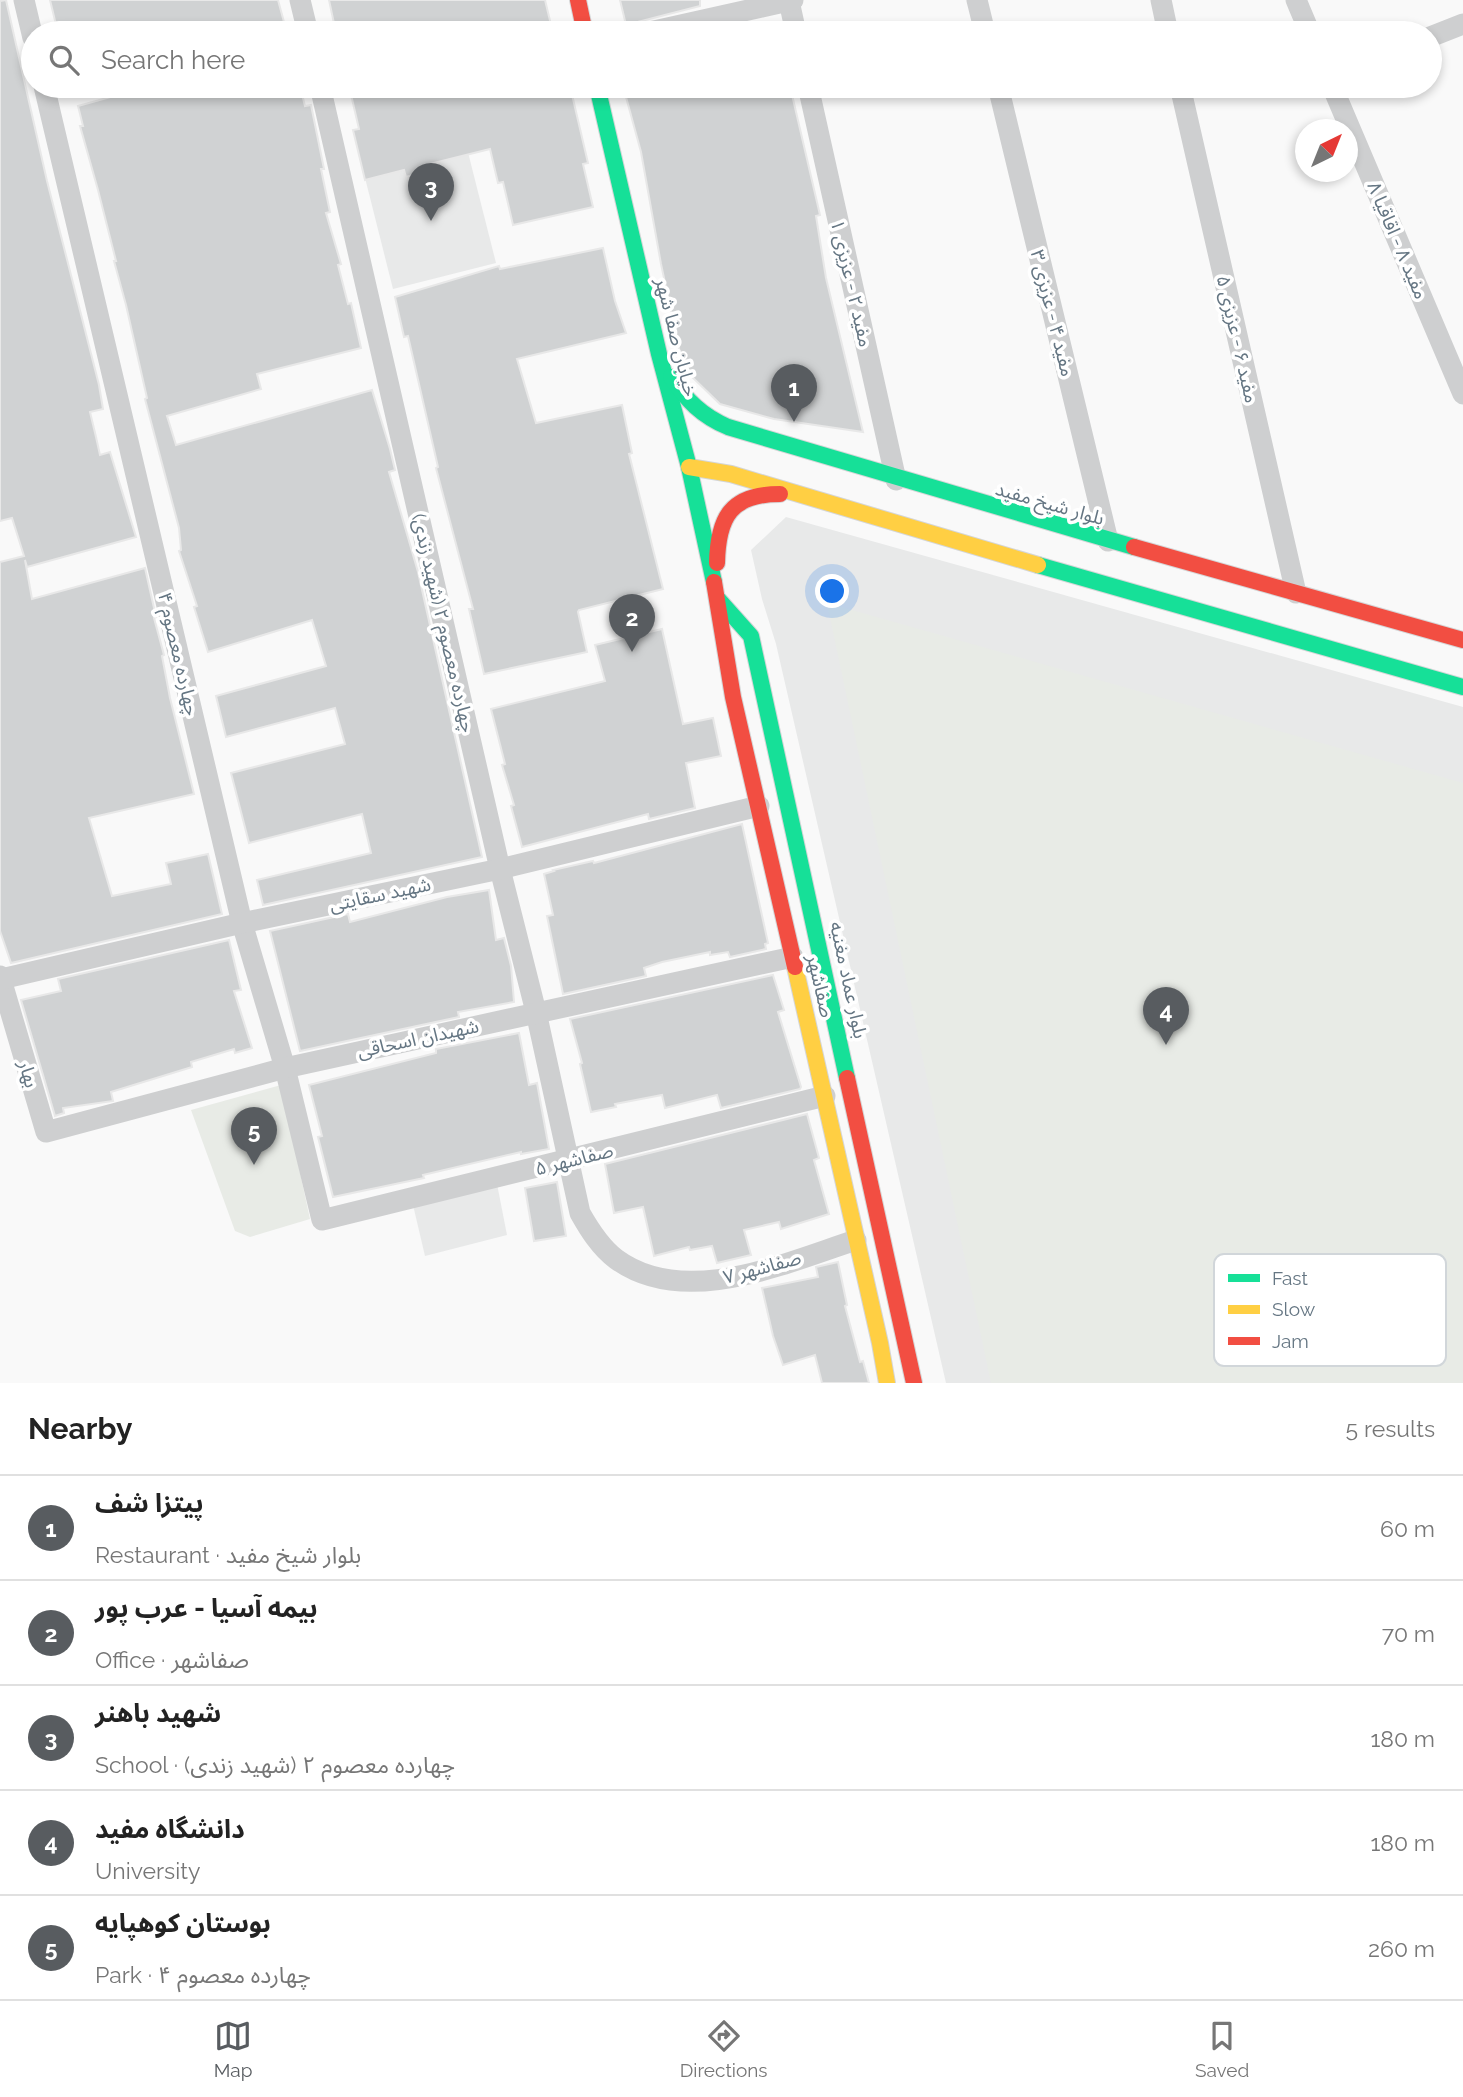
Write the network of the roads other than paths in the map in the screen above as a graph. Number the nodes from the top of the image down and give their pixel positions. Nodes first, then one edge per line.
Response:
1 (24, 0) edge
2 (300, 0) edge
3 (578, 0) edge
4 (791, 0) edge
5 (977, 0) edge
6 (1161, 0) edge
7 (1296, 0) edge
8 (29, 21) edge
9 (305, 21) edge
10 (582, 21) edge
11 (698, 21) edge
12 (794, 21) edge
13 (982, 21) edge
14 (1165, 21) edge
15 (1305, 21) edge
16 (1463, 24) edge
17 (1442, 32) edge
18 (47, 98) edge
19 (323, 98) edge
20 (600, 98) edge
21 (811, 98) edge
22 (1001, 98) edge
23 (1183, 98) edge
24 (1337, 98) edge
25 (659, 355) junction
26 (1463, 394) edge
27 (716, 457) dead end
28 (689, 467) junction
29 (731, 474) junction
30 (896, 480) junction
31 (800, 496) junction
32 (1108, 541) junction
33 (1296, 593) junction
34 (718, 598) junction
35 (1463, 640) edge
36 (1463, 687) edge
37 (759, 806) junction
38 (500, 869) junction
39 (242, 923) junction
40 (793, 957) junction
41 (0, 978) edge
42 (536, 1012) junction
43 (285, 1068) junction
44 (825, 1096) junction
45 (46, 1132) joint
46 (568, 1161) junction
47 (322, 1220) joint
48 (856, 1240) junction
49 (887, 1383) edge
50 (914, 1383) edge

1 - 8 street
2 - 9 street
3 - 10 main road
4 - 11 street
4 - 12 street
5 - 13 street
6 - 14 street
7 - 15 street
16 - 17 street
18 - 39 street, چهارده معصوم ۴
19 - 38 street, چهارده معصوم ۲ (شهید زندی)
20 - 25 main road, خیابان صفا شهر
21 - 30 street, مفید ۲ - عزیزی ۱
22 - 32 street, مفید ۴ - عزیزی ۳
23 - 33 street, مفید ۶ - عزیزی ۵
24 - 26 street, مفید ۸ - اقاقیا ۸
25 - 28 main road, خیابان صفا شهر
25 - 30 main road, بلوار شیخ مفید
27 - 29 main road
28 - 29 main road
28 - 34 main road, خیابان صفا شهر
29 - 31 main road
30 - 32 main road, بلوار شیخ مفید
31 - 34 main road
31 - 36 main road
32 - 33 main road, بلوار شیخ مفید
33 - 35 main road, بلوار شیخ مفید
34 - 37 main road, صفاشهر
34 - 50 main road, بلوار عماد مغنیه
37 - 38 street, شهید سقایتی
37 - 40 main road, صفاشهر
38 - 39 street, شهید سقایتی
38 - 42 street, چهارده معصوم ۲ (شهید زندی)
39 - 41 street, شهید سقایتی
39 - 43 street, چهارده معصوم ۴
40 - 42 street, شهیدان اسحاقی
40 - 44 main road, صفاشهر
41 - 45 street, بهار
42 - 43 street, شهیدان اسحاقی
42 - 46 street, چهارده معصوم ۲ (شهید زندی)
43 - 45 street, شهیدان اسحاقی
43 - 47 street, چهارده معصوم ۴
44 - 46 street, صفاشهر ۵
44 - 48 main road, صفاشهر
46 - 47 street, صفاشهر ۵
46 - 48 street, صفاشهر ۷
48 - 49 main road, صفاشهر

